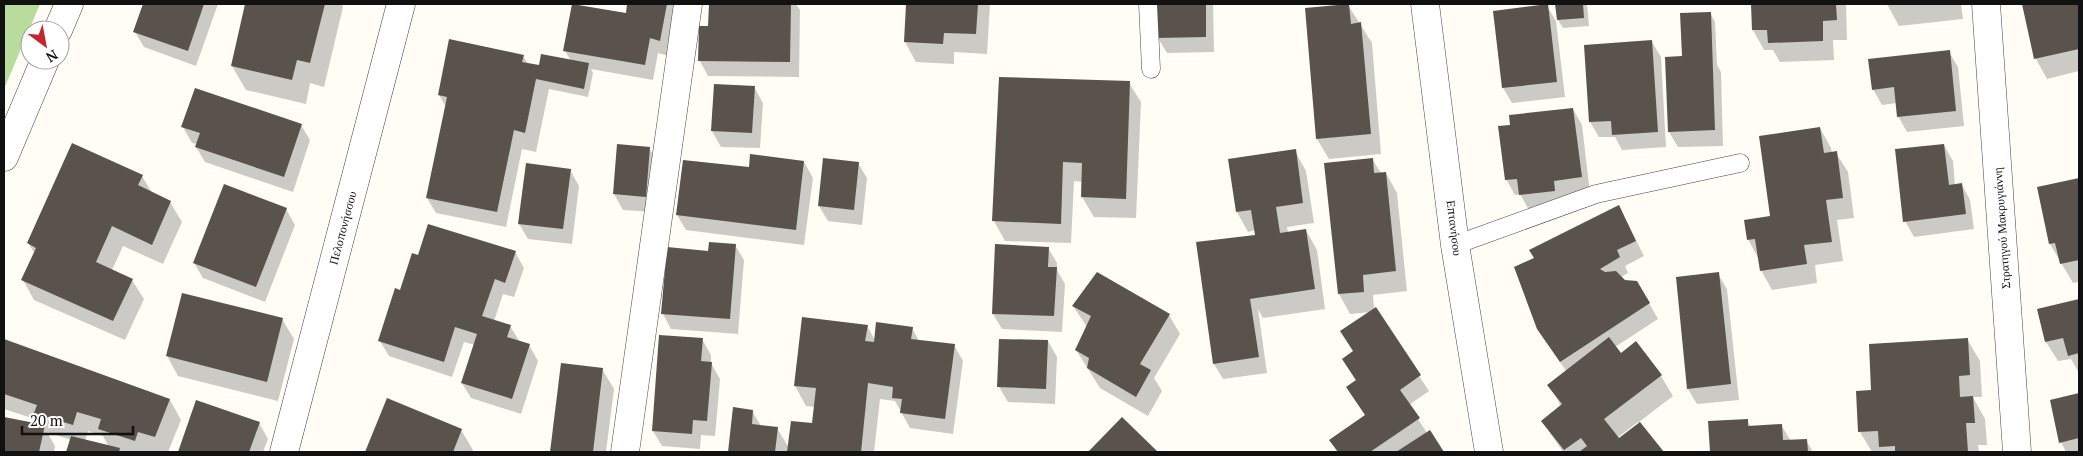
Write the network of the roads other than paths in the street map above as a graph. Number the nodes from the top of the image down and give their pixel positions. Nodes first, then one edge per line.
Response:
1 (69, 4) edge
2 (401, 4) edge
3 (688, 4) edge
4 (1148, 4) edge
5 (1425, 4) edge
6 (1986, 4) edge
7 (62, 20) edge
8 (1151, 69) dead end
9 (41, 70) edge
10 (4, 157) edge
11 (1740, 163) dead end
12 (1455, 245) junction
13 (284, 452) edge
14 (625, 452) edge
15 (1489, 452) edge
16 (2017, 452) edge

1 - 7 street
2 - 13 street, Πελοπονήσσου
3 - 14 street
4 - 8 lane
5 - 12 street, Επτανήσου
6 - 16 street, Στρατηγού Μακρυγιάννη
9 - 10 street
11 - 12 lane
12 - 15 street, Επτανήσου

